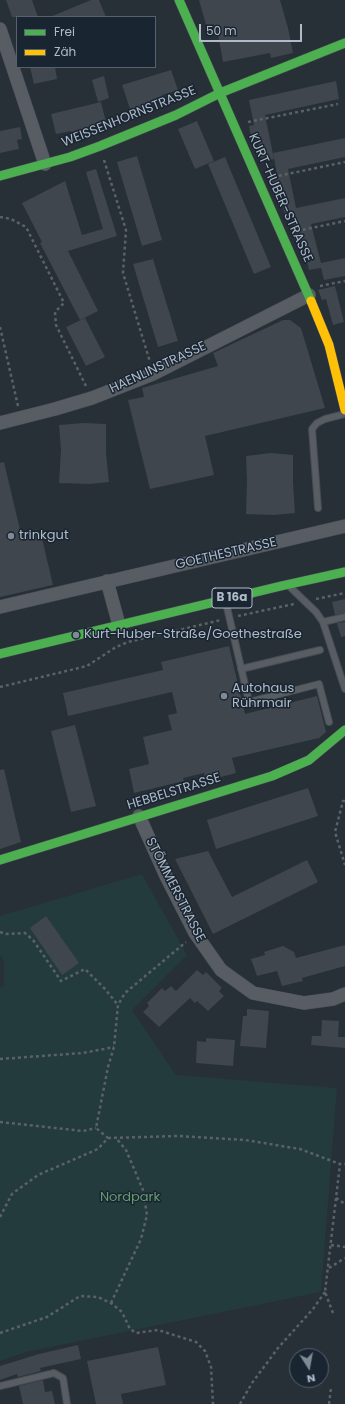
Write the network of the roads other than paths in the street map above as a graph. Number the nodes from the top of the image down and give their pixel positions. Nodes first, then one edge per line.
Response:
1 (179, 0) edge
2 (0, 29) edge
3 (345, 44) edge
4 (220, 93) junction
5 (45, 164) junction
6 (0, 176) edge
7 (308, 293) junction
8 (345, 410) edge
9 (345, 414) edge
10 (0, 423) edge
11 (318, 508) dead end
12 (345, 526) edge
13 (345, 572) edge
14 (107, 581) junction
15 (287, 585) junction
16 (225, 600) junction
17 (0, 607) edge
18 (345, 617) edge
19 (323, 622) junction
20 (119, 625) junction
21 (320, 650) dead end
22 (0, 654) edge
23 (241, 669) junction
24 (344, 685) edge
25 (329, 722) dead end
26 (345, 730) edge
27 (139, 816) junction
28 (0, 860) edge
29 (345, 994) edge
30 (0, 1386) edge
31 (67, 1404) edge

1 - 4 street, KURT-HUBER-STRASSE
2 - 5 street
3 - 4 street, WEISSENHORNSTRASSE
4 - 5 street, WEISSENHORNSTRASSE
4 - 7 street, KURT-HUBER-STRASSE
5 - 6 street, WEISSENHORNSTRASSE
7 - 8 street, KURT-HUBER-STRASSE
7 - 10 street, HAENLINSTRASSE
9 - 11 lane
12 - 14 street, GOETHESTRASSE
13 - 15 street, B 16a
14 - 17 street, GOETHESTRASSE
14 - 20 street
15 - 16 street, B 16a
15 - 19 lane
16 - 20 street, B 16a
16 - 23 lane
18 - 19 lane
19 - 24 lane
20 - 22 street, B 16a
21 - 23 lane
23 - 25 lane
26 - 27 street, HEBBELSTRASSE
27 - 28 street, HEBBELSTRASSE
27 - 29 street, STÖMMERSTRASSE
30 - 31 lane

